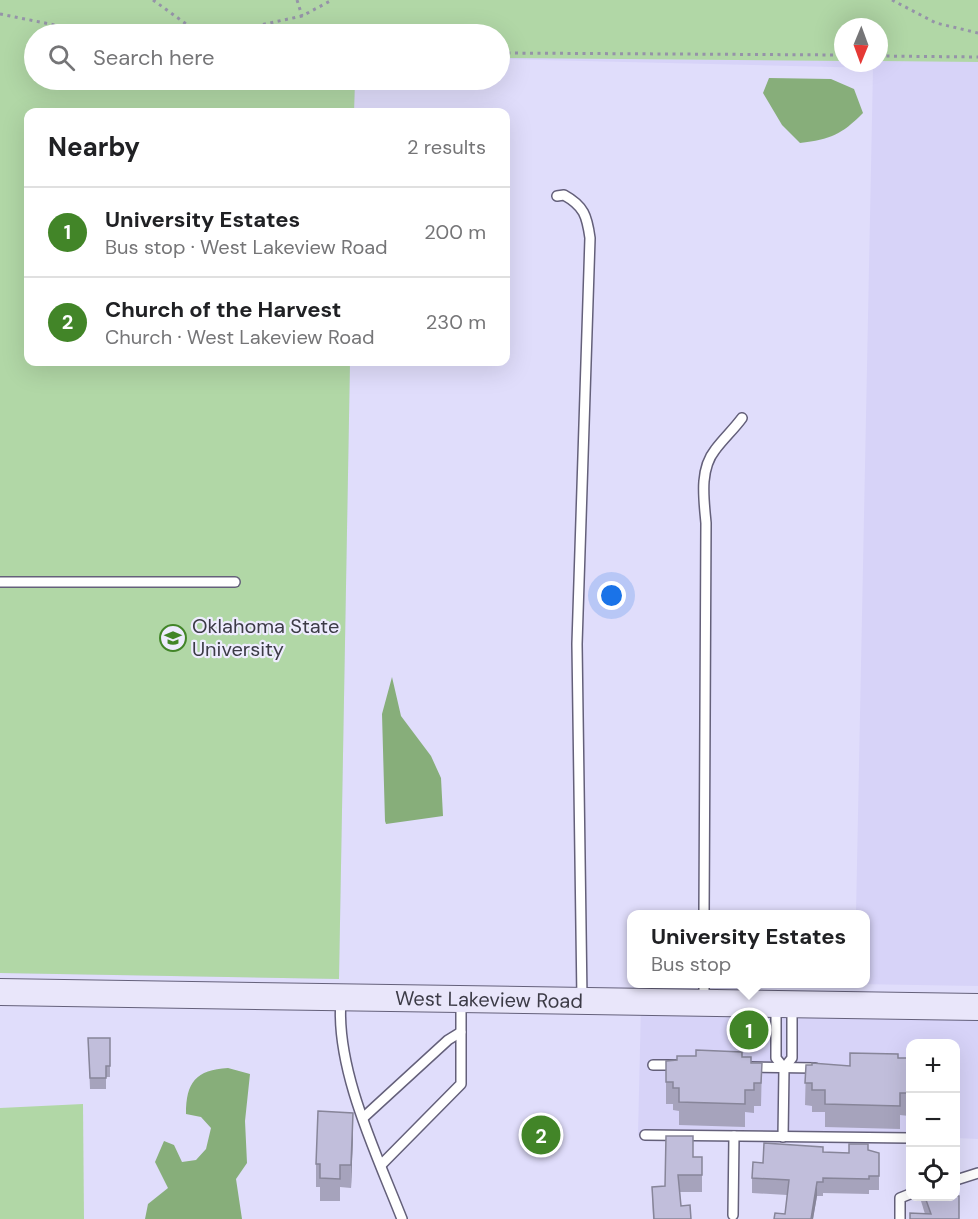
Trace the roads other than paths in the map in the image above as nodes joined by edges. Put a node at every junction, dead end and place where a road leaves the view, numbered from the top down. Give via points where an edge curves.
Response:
1 (557, 196) dead end
2 (742, 418) dead end
3 (0, 582) edge
4 (235, 582) dead end
5 (704, 910) edge
6 (0, 992) edge
7 (704, 994) edge
8 (341, 998) junction
9 (461, 999) junction
10 (582, 1001) junction
11 (784, 1005) junction
12 (978, 1007) edge
13 (461, 1032) junction
14 (653, 1065) dead end
15 (689, 1065) edge
16 (736, 1067) edge
17 (784, 1068) junction
18 (830, 1069) edge
19 (364, 1117) junction
20 (645, 1135) dead end
21 (734, 1136) junction
22 (783, 1137) junction
23 (906, 1138) edge
24 (381, 1165) junction
25 (978, 1173) edge
26 (960, 1179) edge
27 (906, 1196) edge
28 (733, 1215) dead end
29 (402, 1219) edge
30 (900, 1219) edge

1 - 10 lane via 564,195 579,204 587,215 590,238 577,644
2 - 5 lane via 713,451 706,467 703,492
3 - 4 lane
6 - 8 main road, West Lakeview Road
7 - 10 main road, West Lakeview Road
7 - 11 main road, West Lakeview Road
8 - 9 main road, West Lakeview Road
8 - 19 lane via 339,1024 344,1056
9 - 10 main road, West Lakeview Road
9 - 13 lane
11 - 12 main road, West Lakeview Road
11 - 17 lane via 776,1058
11 - 17 lane via 792,1058
13 - 19 lane
13 - 24 lane via 461,1084
14 - 15 lane
16 - 17 lane
17 - 18 lane
17 - 22 lane
19 - 24 lane
20 - 21 lane
21 - 22 lane
21 - 28 lane
22 - 23 lane
24 - 29 lane
25 - 26 lane
27 - 30 lane via 900,1198

